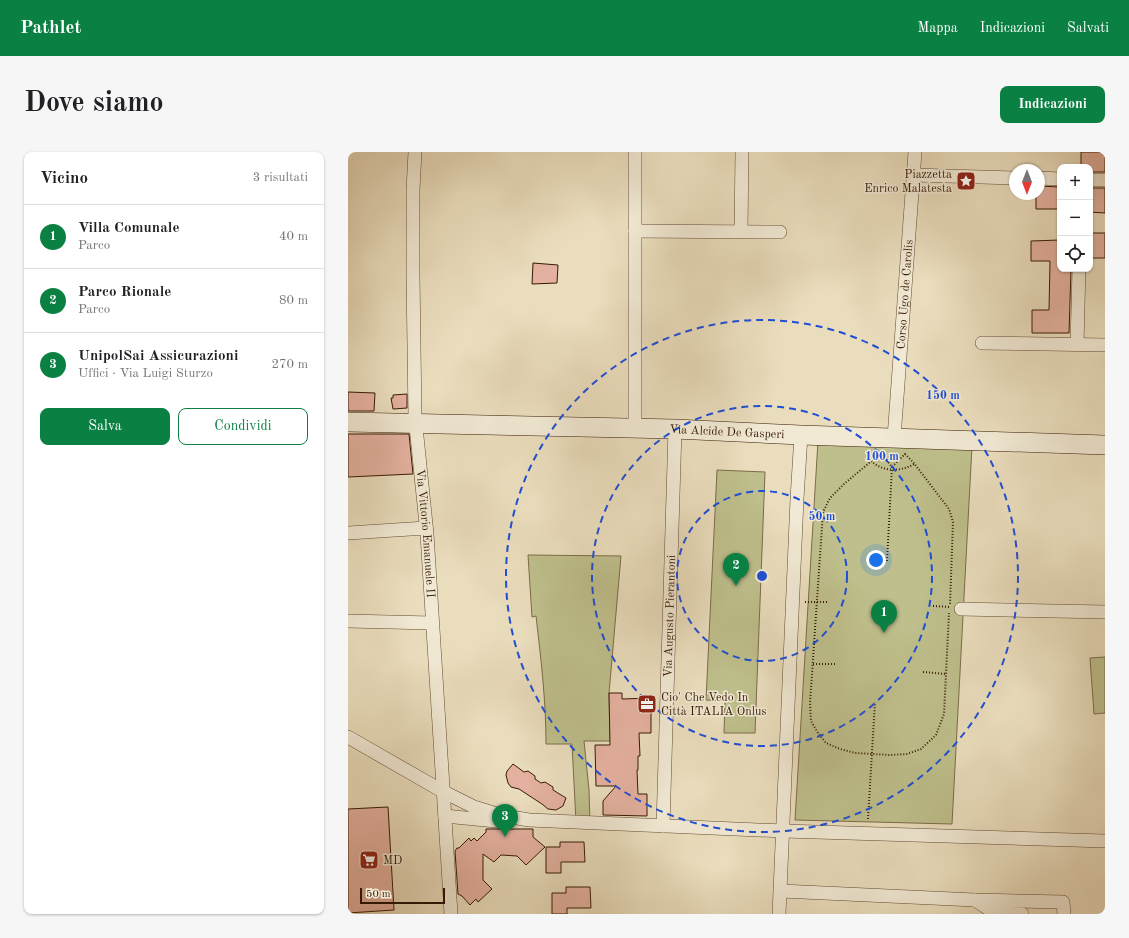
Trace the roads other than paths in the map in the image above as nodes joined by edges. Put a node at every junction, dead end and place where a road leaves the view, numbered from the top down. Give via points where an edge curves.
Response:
1 (415, 152) edge
2 (635, 152) edge
3 (742, 152) edge
4 (915, 152) edge
5 (913, 174) junction
6 (1009, 178) edge
7 (1045, 178) edge
8 (1057, 179) edge
9 (1093, 180) edge
10 (1105, 180) edge
11 (635, 231) junction
12 (741, 231) junction
13 (780, 232) dead end
14 (1079, 272) edge
15 (982, 343) dead end
16 (1077, 344) junction
17 (1105, 344) edge
18 (348, 422) edge
19 (416, 423) junction
20 (635, 429) junction
21 (675, 429) junction
22 (802, 435) junction
23 (894, 438) junction
24 (1105, 445) edge
25 (426, 528) junction
26 (348, 533) edge
27 (955, 608) road end
28 (1105, 612) edge
29 (348, 622) edge
30 (432, 623) junction
31 (348, 737) edge
32 (444, 792) junction
33 (445, 816) junction
34 (529, 820) junction
35 (663, 826) junction
36 (784, 831) junction
37 (1105, 841) edge
38 (781, 891) junction
39 (975, 900) junction
40 (1063, 908) edge
41 (444, 914) edge
42 (451, 914) edge
43 (779, 914) edge
44 (1022, 914) edge

1 - 19 street, Via Vittorio Emanuele II via 413,276
2 - 11 street
3 - 12 street
4 - 5 street, Corso Ugo de Carolis
5 - 6 street
5 - 23 street, Corso Ugo de Carolis
7 - 8 street
9 - 10 street
11 - 12 street
11 - 20 street
12 - 13 street
14 - 16 street
15 - 16 street
16 - 17 street
18 - 19 main road, Via Alcide De Gasperi
19 - 20 main road, Via Alcide De Gasperi
19 - 25 street, Via Vittorio Emanuele II
20 - 21 main road, Via Alcide De Gasperi
21 - 22 main road, Via Alcide De Gasperi
21 - 35 street, Via Augusto Pierantoni
22 - 23 main road, Via Alcide De Gasperi
22 - 36 street via 797,499
23 - 24 main road, Via Alcide De Gasperi
25 - 26 street
25 - 30 street, Via Vittorio Emanuele II
27 - 28 street
29 - 30 street
30 - 32 street, Via Vittorio Emanuele II
31 - 32 street
32 - 33 street, Via Vittorio Emanuele II
32 - 34 street via 474,807
33 - 34 street via 498,822
33 - 42 street, Via Vittorio Emanuele II
34 - 35 street
35 - 36 street
36 - 37 street
36 - 38 street
38 - 39 street
38 - 43 street
39 - 40 street
39 - 44 street via 995,913
41 - 42 street

